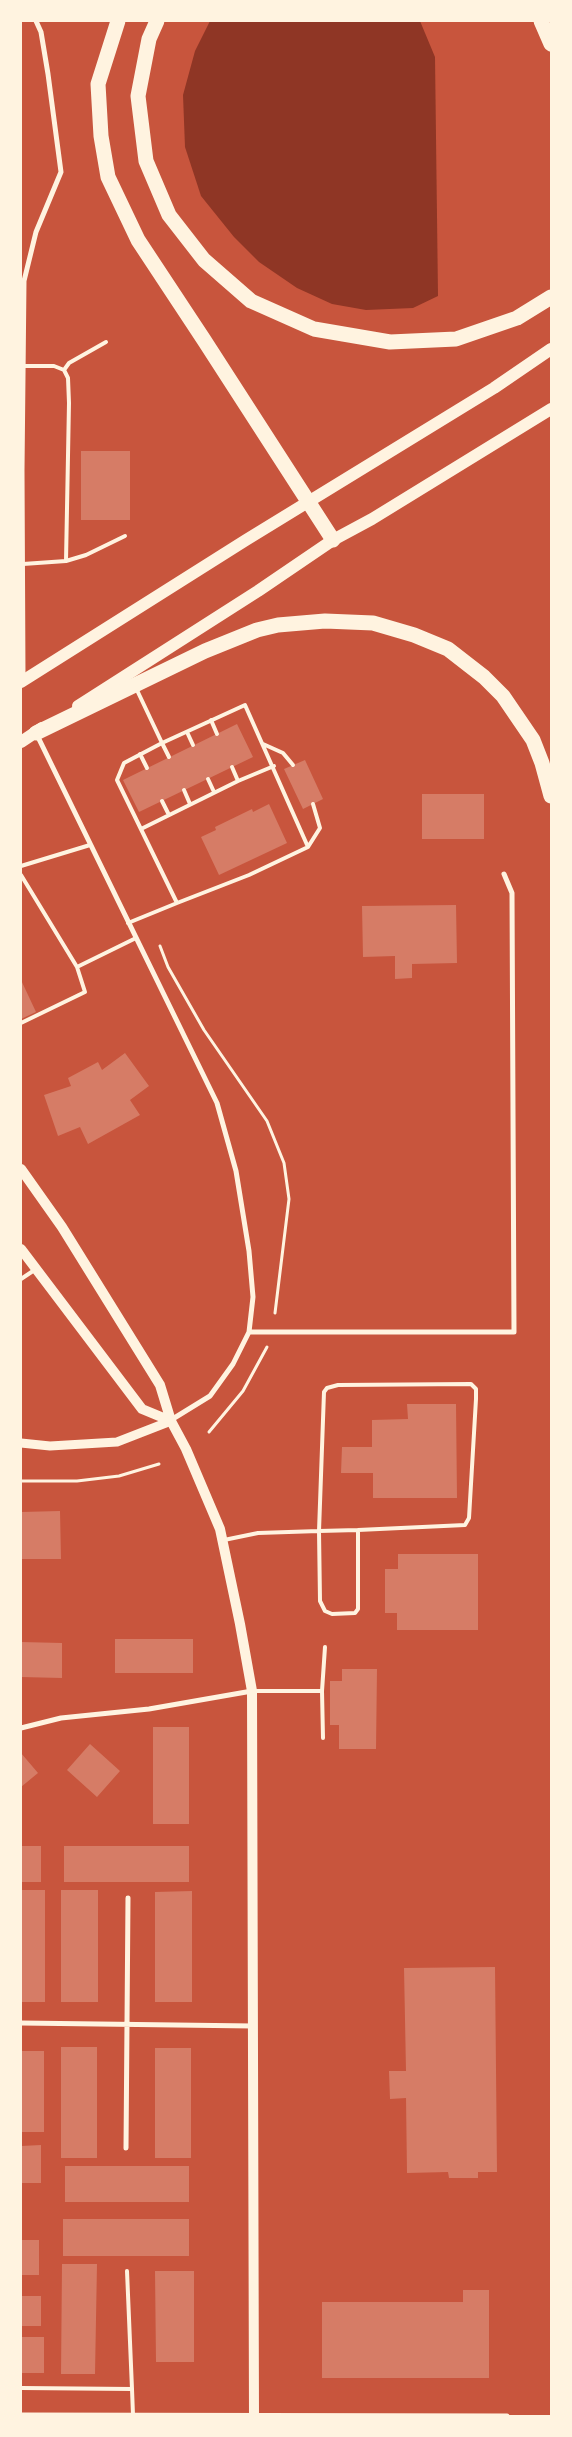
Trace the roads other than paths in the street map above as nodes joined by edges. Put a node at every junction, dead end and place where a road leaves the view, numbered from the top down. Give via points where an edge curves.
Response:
1 (36, 21) edge
2 (118, 21) edge
3 (157, 21) edge
4 (541, 21) edge
5 (551, 44) edge
6 (551, 297) edge
7 (106, 342) dead end
8 (551, 349) edge
9 (22, 366) edge
10 (64, 370) junction
11 (551, 409) edge
12 (308, 502) junction
13 (125, 536) dead end
14 (333, 540) junction
15 (66, 561) junction
16 (23, 564) junction
17 (133, 680) junction
18 (22, 682) edge
19 (211, 720) junction
20 (36, 732) junction
21 (187, 732) junction
22 (217, 734) dead end
23 (21, 742) edge
24 (162, 743) junction
25 (263, 744) junction
26 (193, 745) dead end
27 (140, 754) junction
28 (169, 757) dead end
29 (293, 765) dead end
30 (274, 766) junction
31 (232, 767) dead end
32 (147, 768) dead end
33 (208, 779) dead end
34 (238, 781) junction
35 (184, 790) dead end
36 (214, 792) junction
37 (551, 796) edge
38 (162, 801) dead end
39 (190, 804) junction
40 (312, 804) dead end
41 (169, 815) junction
42 (141, 829) junction
43 (90, 845) junction
44 (308, 847) junction
45 (21, 866) edge
46 (504, 874) dead end
47 (21, 875) edge
48 (177, 903) junction
49 (128, 923) junction
50 (136, 938) junction
51 (77, 967) junction
52 (21, 1023) edge
53 (21, 1169) edge
54 (21, 1249) edge
55 (36, 1269) junction
56 (21, 1279) edge
57 (249, 1332) junction
58 (171, 1421) junction
59 (21, 1443) edge
60 (358, 1530) junction
61 (319, 1531) junction
62 (222, 1540) junction
63 (325, 1647) dead end
64 (252, 1691) junction
65 (322, 1691) junction
66 (21, 1728) edge
67 (323, 1738) dead end
68 (128, 1898) dead end
69 (21, 2023) edge
70 (127, 2026) junction
71 (253, 2026) junction
72 (126, 2148) dead end
73 (127, 2271) dead end
74 (21, 2388) edge
75 (132, 2389) junction
76 (21, 2415) edge
77 (133, 2415) edge
78 (254, 2415) edge
79 (508, 2416) edge

1 - 9 street via 41,32 61,172 36,232 24,281
2 - 12 highway via 98,84 100,136 108,177 138,240
3 - 6 highway via 149,39 138,96 146,161 169,215 204,260 251,301 314,329 390,342 456,340 517,318
4 - 5 highway
7 - 10 lane via 69,363
8 - 12 main road via 478,398
9 - 10 lane via 54,366
9 - 16 street
10 - 15 lane via 68,378 69,402
11 - 14 main road
12 - 14 highway
12 - 18 main road
13 - 15 lane
14 - 17 main road
15 - 16 lane
16 - 18 street
17 - 20 highway
17 - 24 lane
17 - 37 highway via 234,638 278,625 325,621 392,627 448,649 503,696 533,740
19 - 21 lane
19 - 22 lane
19 - 25 lane via 245,706
20 - 23 main road
20 - 43 street
21 - 24 lane
21 - 26 lane
24 - 27 lane
24 - 28 lane
25 - 29 lane via 283,753
25 - 30 lane
27 - 32 lane
27 - 42 lane via 124,763 117,780
30 - 34 lane
30 - 44 lane
31 - 34 lane
33 - 36 lane
34 - 36 lane
35 - 39 lane
36 - 39 lane
38 - 41 lane
39 - 41 lane
40 - 44 lane via 320,828
41 - 42 lane
42 - 48 lane
43 - 45 lane
43 - 49 street
44 - 48 lane via 249,875
46 - 57 street via 512,893 514,1332
47 - 51 lane
48 - 49 lane
49 - 50 street
50 - 51 lane
50 - 57 street via 217,1103 236,1171 250,1251 253,1296
51 - 52 lane via 85,992
53 - 58 main road via 62,1227 160,1385
54 - 55 main road
55 - 56 lane
55 - 58 main road via 142,1409
57 - 58 street via 233,1364 210,1396
58 - 59 street via 117,1442 50,1446
58 - 62 main road via 186,1449
60 - 61 lane
60 - 61 lane via 358,1609 355,1613 332,1614 325,1612 320,1601
60 - 61 lane via 465,1525 469,1518 476,1399 476,1389 471,1384 338,1385 327,1388 324,1392
61 - 62 lane via 258,1533
62 - 64 main road
63 - 65 lane
64 - 65 lane
64 - 66 street via 149,1710 61,1718
64 - 71 main road
65 - 67 lane
68 - 70 street
69 - 70 street
70 - 71 street
70 - 72 street
71 - 78 main road
73 - 75 lane
74 - 75 lane
75 - 77 lane
76 - 77 street
77 - 78 street
78 - 79 street

